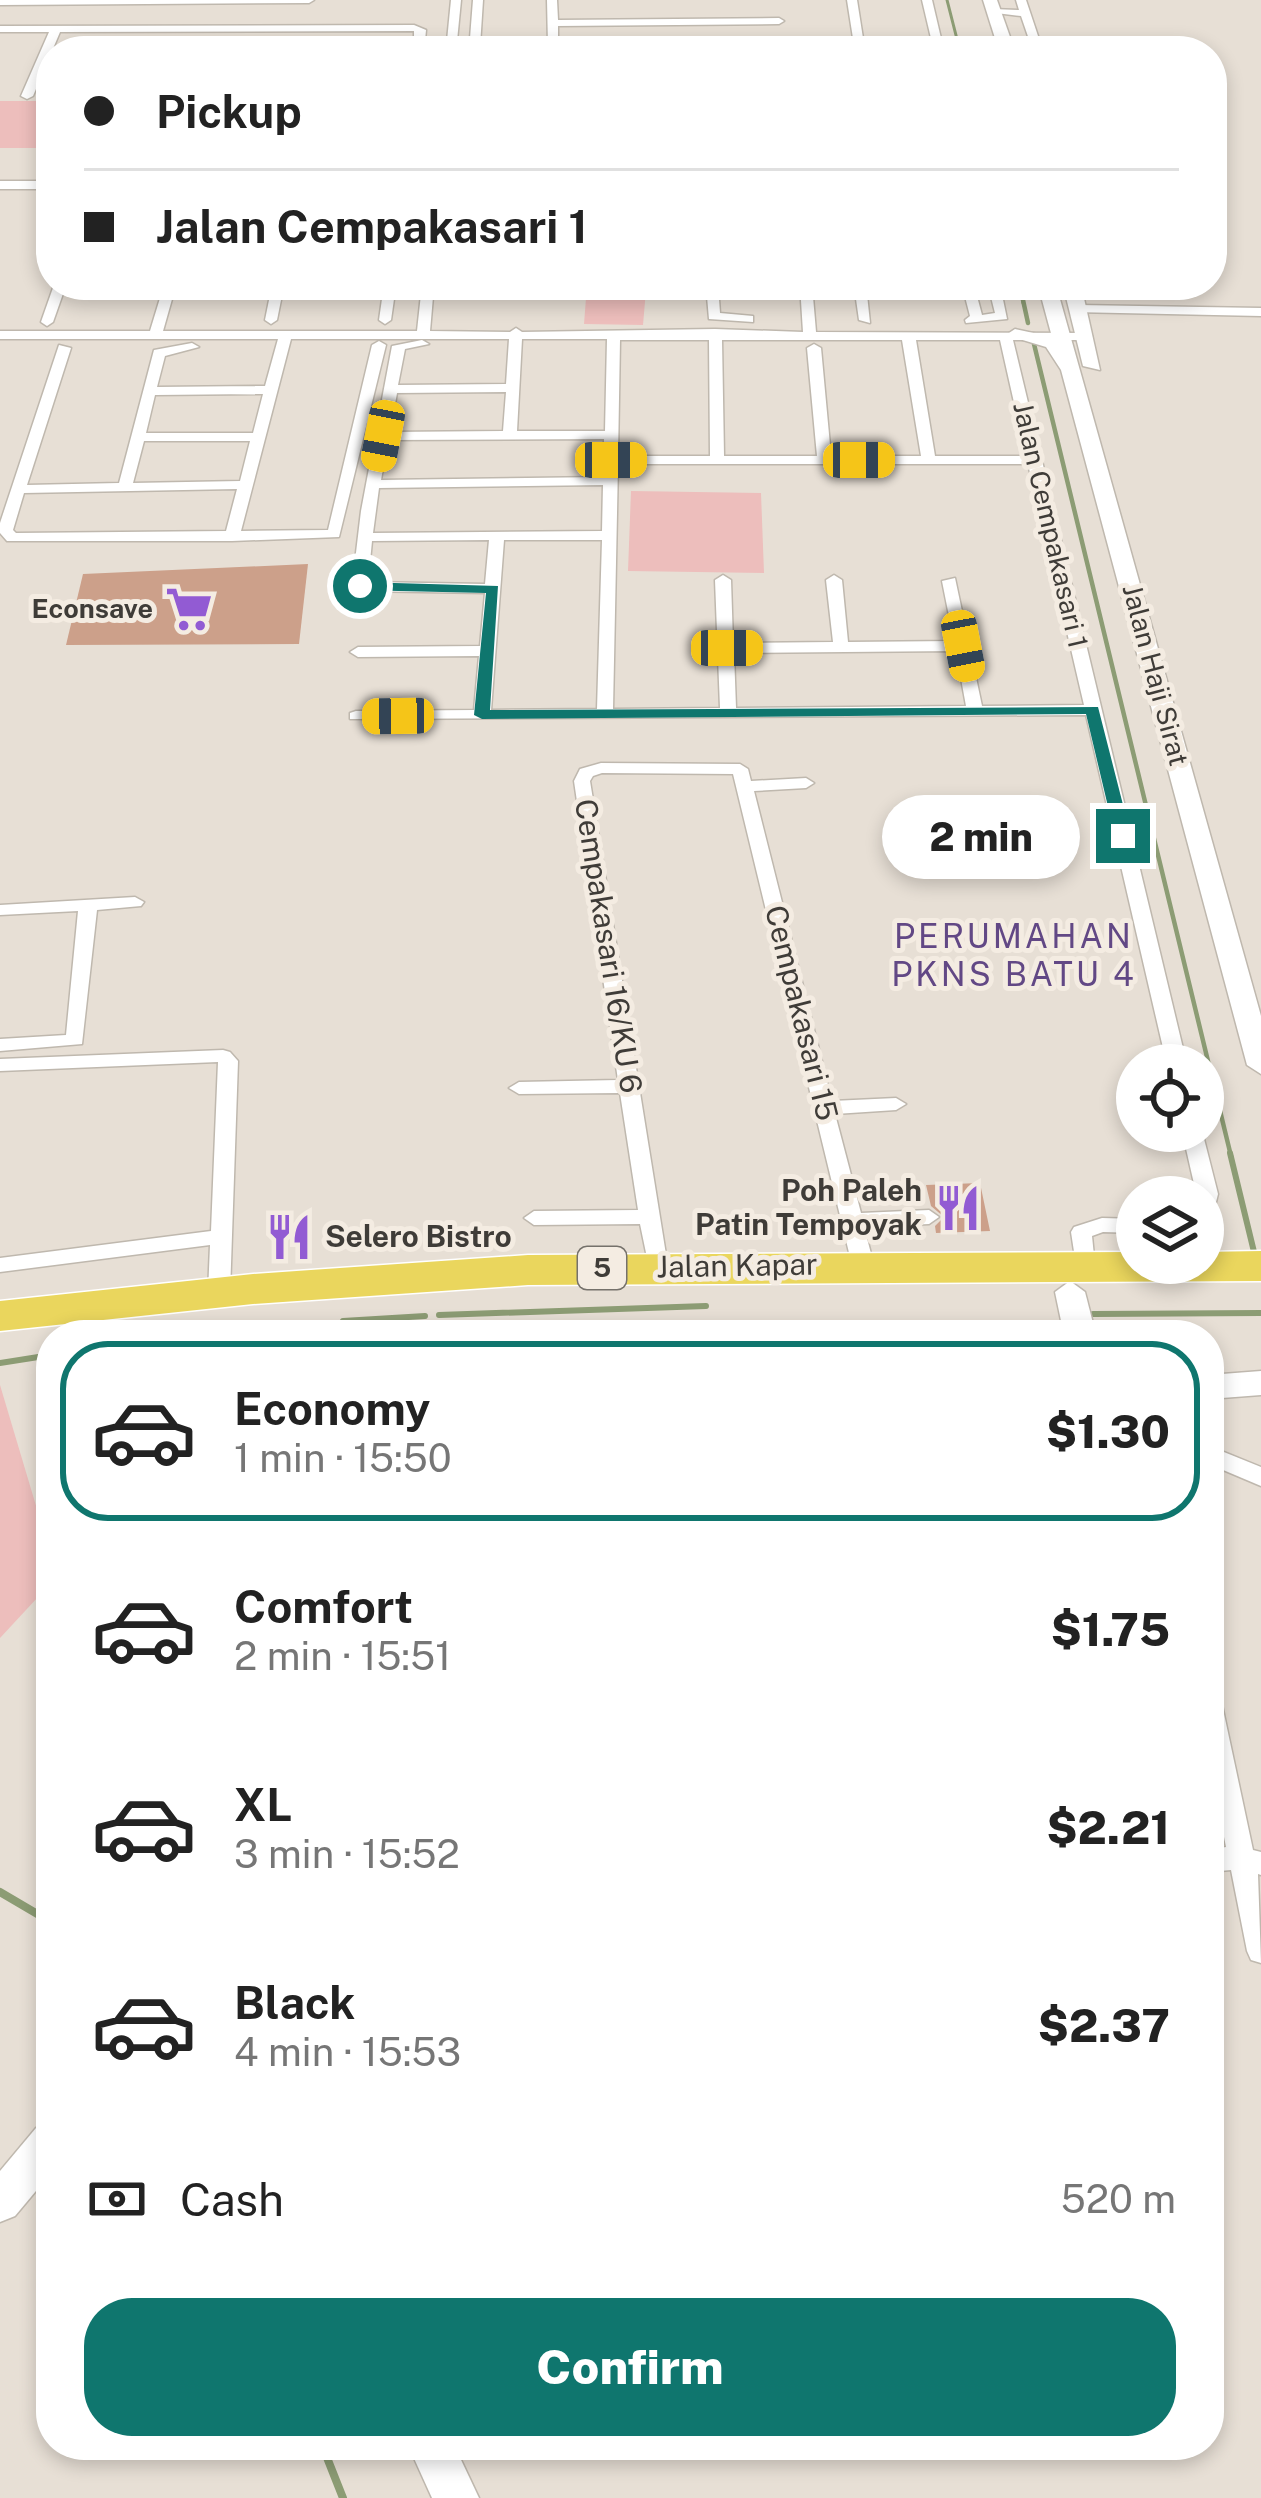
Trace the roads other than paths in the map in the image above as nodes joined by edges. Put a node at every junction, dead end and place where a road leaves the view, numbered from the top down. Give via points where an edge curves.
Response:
1 (309, 0) edge
2 (456, 0) edge
3 (478, 0) edge
4 (552, 0) edge
5 (776, 0) edge
6 (852, 0) edge
7 (927, 0) edge
8 (974, 0) edge
9 (0, 2) edge
10 (992, 6) edge
11 (1023, 6) edge
12 (778, 21) junction
13 (552, 23) junction
14 (148, 28) junction
15 (304, 28) junction
16 (0, 29) edge
17 (56, 29) junction
18 (981, 32) dead end
19 (53, 36) edge
20 (146, 36) edge
21 (419, 36) edge
22 (452, 36) edge
23 (475, 36) edge
24 (552, 36) edge
25 (780, 36) edge
26 (858, 36) edge
27 (935, 36) edge
28 (1002, 36) edge
29 (1033, 36) edge
30 (36, 75) edge
31 (27, 96) dead end
32 (0, 185) edge
33 (36, 185) edge
34 (54, 300) edge
35 (166, 300) edge
36 (275, 300) edge
37 (388, 300) edge
38 (427, 300) edge
39 (713, 300) edge
40 (808, 300) edge
41 (862, 300) edge
42 (972, 300) edge
43 (997, 300) edge
44 (1047, 300) edge
45 (1055, 300) edge
46 (1076, 300) edge
47 (1078, 309) junction
48 (1261, 312) edge
49 (271, 320) dead end
50 (385, 320) dead end
51 (865, 320) junction
52 (977, 320) junction
53 (46, 322) dead end
54 (424, 332) junction
55 (614, 333) junction
56 (715, 333) junction
57 (156, 334) junction
58 (811, 334) junction
59 (908, 334) junction
60 (0, 335) edge
61 (1010, 335) junction
62 (1074, 336) junction
63 (285, 339) junction
64 (515, 339) junction
65 (379, 345) dead end
66 (64, 348) dead end
67 (512, 388) junction
68 (392, 389) junction
69 (271, 390) junction
70 (149, 391) junction
71 (1082, 403) junction
72 (612, 435) junction
73 (383, 436) junction
74 (510, 436) junction
75 (137, 437) junction
76 (258, 437) junction
77 (611, 460) junction
78 (717, 460) junction
79 (824, 460) junction
80 (929, 460) junction
81 (1035, 460) junction
82 (611, 481) junction
83 (374, 484) junction
84 (246, 485) junction
85 (125, 487) junction
86 (18, 489) junction
87 (497, 536) junction
88 (609, 536) junction
89 (232, 537) junction
90 (369, 537) junction
91 (723, 580) dead end
92 (834, 580) dead end
93 (950, 581) dead end
94 (493, 589) junction
95 (963, 646) junction
96 (841, 647) junction
97 (727, 648) junction
98 (487, 651) junction
99 (358, 652) dead end
100 (1093, 710) junction
101 (975, 711) junction
102 (728, 713) junction
103 (605, 714) junction
104 (482, 715) junction
105 (356, 716) dead end
106 (734, 766) joint
107 (806, 782) dead end
108 (744, 786) junction
109 (135, 902) dead end
110 (88, 905) junction
111 (0, 910) edge
112 (1261, 987) edge
113 (1172, 1044) edge
114 (0, 1045) edge
115 (0, 1065) edge
116 (1261, 1065) edge
117 (630, 1086) junction
118 (519, 1088) dead end
119 (896, 1104) dead end
120 (824, 1108) junction
121 (929, 1216) dead end
122 (649, 1217) junction
123 (534, 1218) dead end
124 (852, 1221) junction
125 (1116, 1225) edge
126 (220, 1237) junction
127 (0, 1265) edge
128 (863, 1265) junction
129 (657, 1268) junction
130 (1241, 1270) edge
131 (1077, 1279) junction
132 (219, 1293) junction
133 (0, 1316) edge
134 (234, 1320) edge
135 (1079, 1320) edge
136 (36, 1337) edge
137 (0, 1341) edge
138 (1258, 1383) edge
139 (1224, 1386) edge
140 (1224, 1461) edge
141 (1261, 1477) edge
142 (1224, 1756) edge
143 (1252, 1860) edge
144 (1261, 1951) edge
145 (36, 2160) edge
146 (0, 2202) edge
147 (437, 2460) edge
148 (456, 2498) edge

1 - 9 street
1 - 15 street
2 - 22 street
3 - 23 street
4 - 13 street
5 - 12 street
6 - 26 street
7 - 27 street
8 - 18 main road
10 - 11 street
10 - 28 main road
11 - 29 street
12 - 13 street
12 - 25 street
13 - 24 street
14 - 15 street
14 - 17 street
14 - 20 street
15 - 21 street via 419,28
16 - 17 street
17 - 19 street
30 - 31 street
32 - 33 street
34 - 53 street
35 - 57 street
36 - 49 street
37 - 50 street
38 - 54 street
39 - 58 street via 722,319
40 - 58 street
41 - 51 street
42 - 52 street
43 - 52 street via 1001,316
44 - 61 main road via 1048,321
45 - 62 main road, Jalan Haji Sirat
46 - 47 main road, Jalan Haji Sirat
47 - 48 street
47 - 62 main road, Jalan Haji Sirat
51 - 52 street
51 - 58 street
54 - 63 street
54 - 64 street
55 - 56 street
55 - 64 street
55 - 72 street
56 - 58 street
56 - 78 street
57 - 60 street
57 - 63 street
58 - 59 street
58 - 79 street
59 - 61 street
59 - 80 street
61 - 62 street
61 - 71 main road via 1059,349
61 - 81 street, Jalan Cempakasari 1
62 - 71 main road, Jalan Haji Sirat
62 - 112 main road, Jalan Haji Sirat
63 - 69 street
63 - 70 street via 163,350
64 - 67 street
64 - 68 street via 401,345
65 - 89 street via 339,528 324,536
66 - 86 street
67 - 68 street
67 - 74 street
68 - 73 street
69 - 70 street
69 - 76 street
70 - 75 street
71 - 116 main road, Jalan Haji Sirat
72 - 74 street
72 - 77 street
73 - 74 street
73 - 83 street
75 - 76 street
75 - 85 street
76 - 84 street
77 - 78 street
77 - 82 street
78 - 79 street
79 - 80 street
80 - 81 street
81 - 100 street, Jalan Cempakasari 1
82 - 83 street
82 - 88 street
83 - 90 street
84 - 85 street
84 - 89 street
85 - 86 street
86 - 89 street via 5,530 12,538
87 - 88 street
87 - 90 street
87 - 94 street
88 - 103 street
90 - 94 street via 363,589
91 - 97 street
92 - 96 street
93 - 95 street
94 - 98 street
95 - 96 street
95 - 101 street
96 - 97 street
97 - 102 street
98 - 99 street
98 - 104 street
100 - 101 street
100 - 113 street, Jalan Cempakasari 1
101 - 102 street
102 - 103 street
103 - 104 street
104 - 105 street
106 - 108 street, Cempakasari 15
106 - 117 street, Cempakasari 16/KU 6 via 601,768 583,776
107 - 108 street
108 - 120 street, Cempakasari 15
109 - 110 street
110 - 111 street
110 - 114 street via 75,1040
115 - 126 street via 224,1056
117 - 118 street
117 - 122 street, Cempakasari 16/KU 6
119 - 120 street
120 - 124 street, Cempakasari 15
121 - 124 street
122 - 123 street
122 - 129 street, Cempakasari 16/KU 6
124 - 128 street, Cempakasari 15
125 - 131 street via 1081,1232
126 - 127 street
126 - 132 street
128 - 129 highway, Jalan Kapar / 5
128 - 131 highway, Jalan Kapar / 5
129 - 132 highway, Jalan Kapar / 5 via 478,1272
130 - 131 highway, Jalan Kapar / 5
131 - 134 highway, Jalan Kapar / 5 via 524,1296
131 - 135 main road
132 - 133 highway, Jalan Kapar / 5
136 - 137 highway, Jalan Kapar / 5
138 - 139 main road
140 - 141 street
142 - 143 street
143 - 144 street
145 - 146 main road
147 - 148 main road

